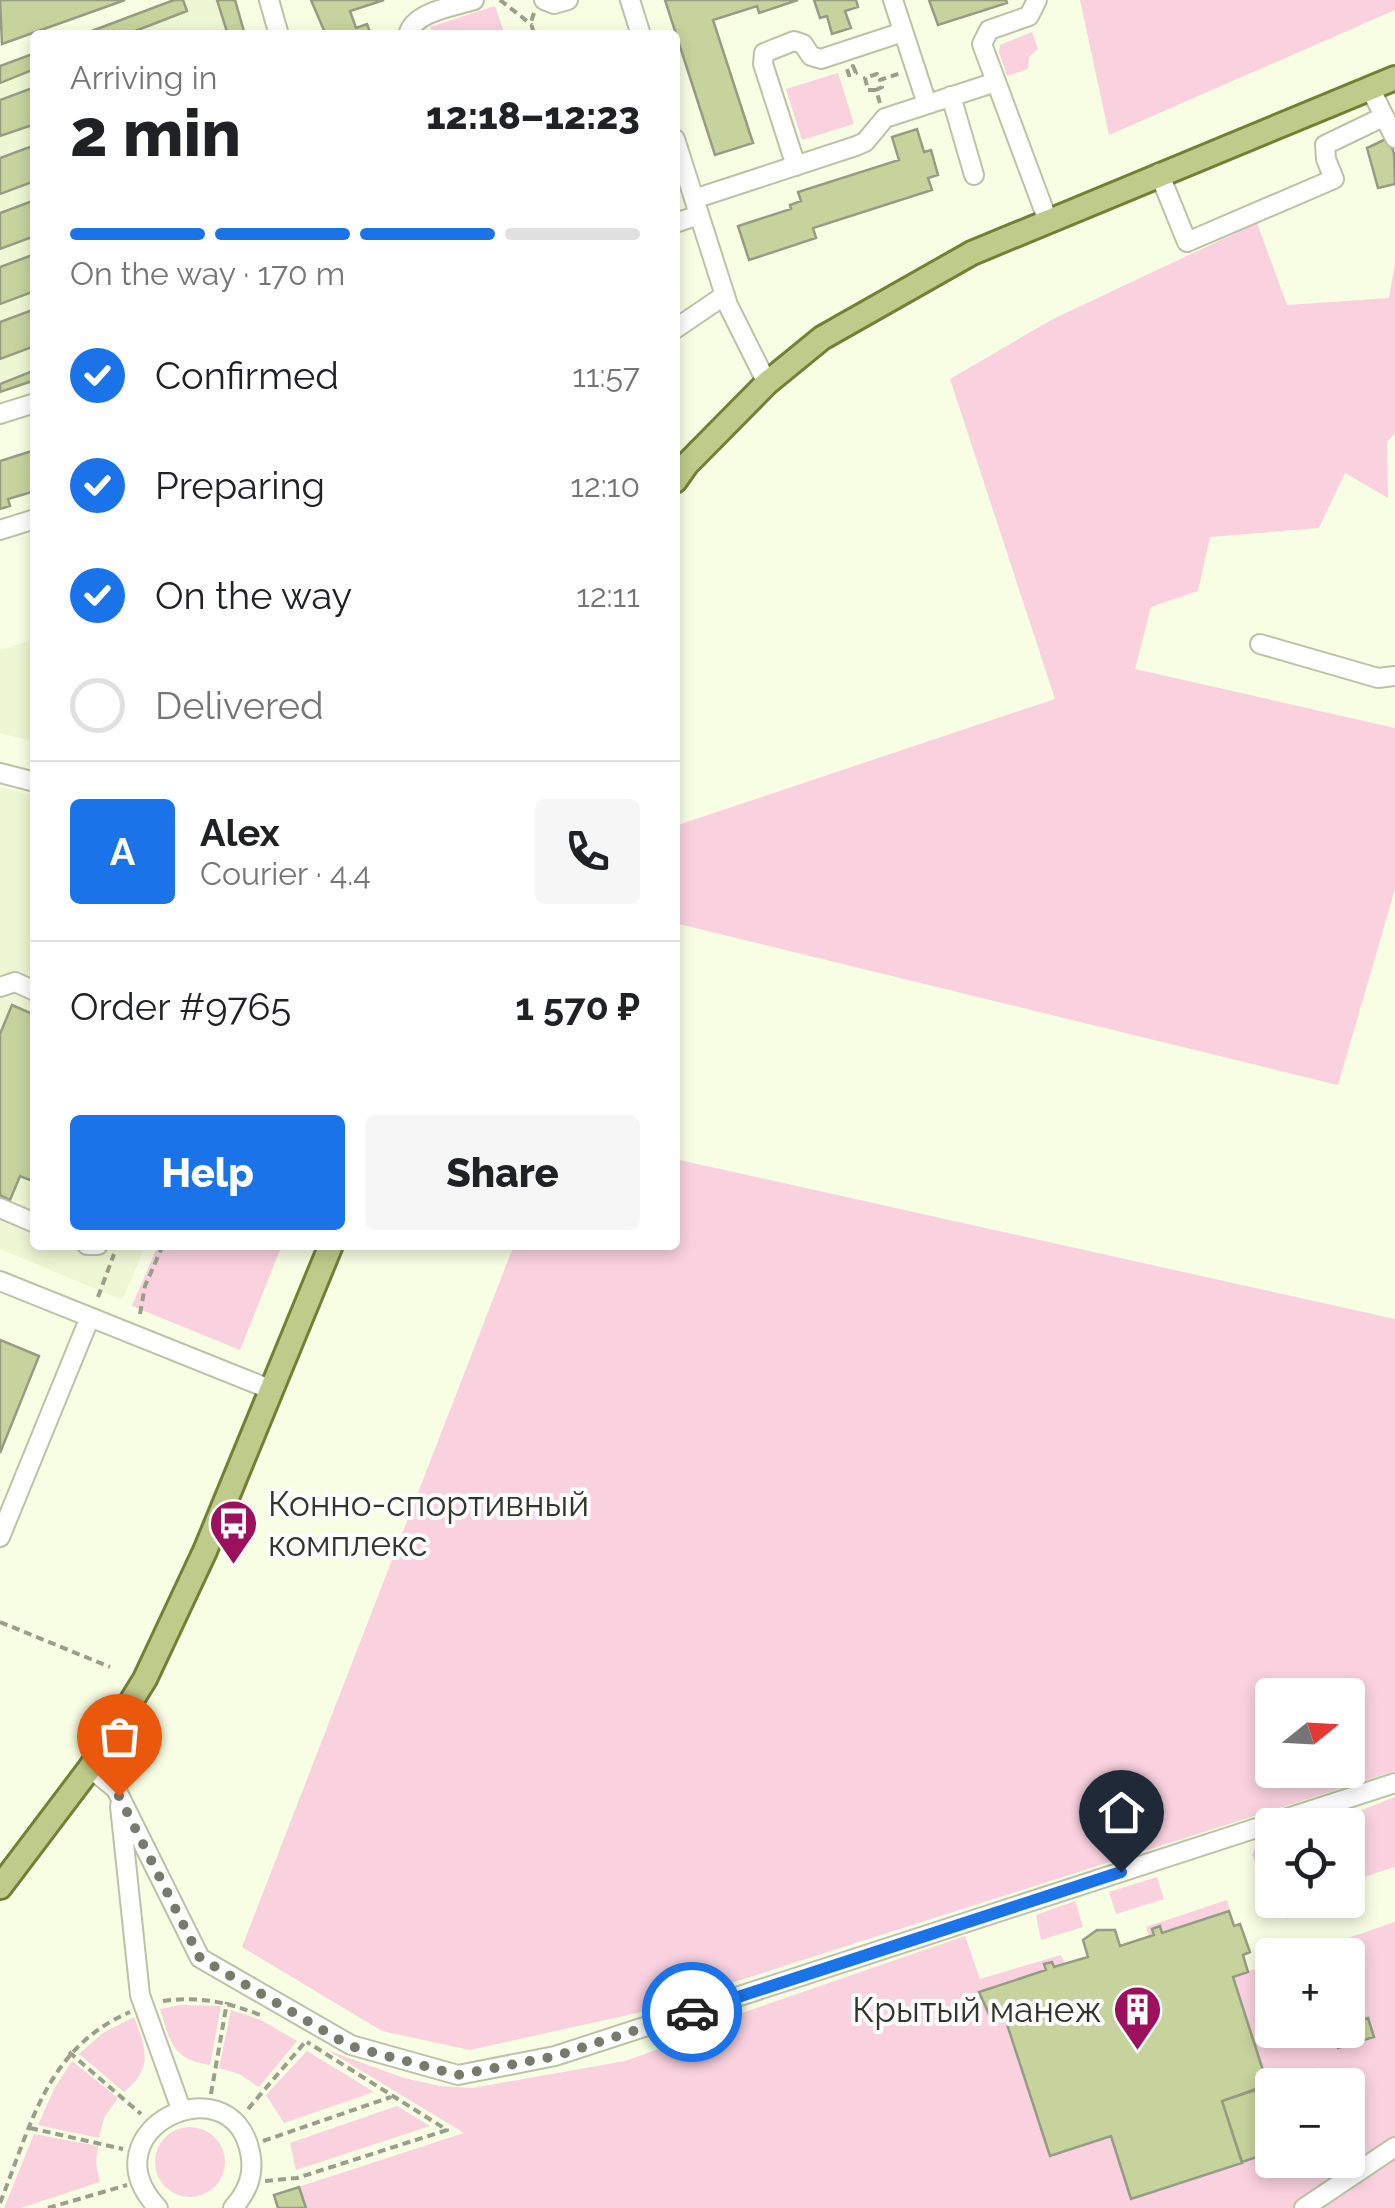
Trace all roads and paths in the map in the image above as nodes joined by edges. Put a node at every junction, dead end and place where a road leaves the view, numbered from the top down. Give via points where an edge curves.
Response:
1 (269, 0) edge
2 (474, 0) edge
3 (500, 0) edge
4 (542, 0) edge
5 (568, 0) edge
6 (630, 0) edge
7 (893, 0) edge
8 (1037, 0) edge
9 (532, 24) junction
10 (278, 30) edge
11 (410, 30) edge
12 (533, 30) edge
13 (640, 30) edge
14 (904, 32) junction
15 (915, 68) junction
16 (868, 77) junction
17 (1395, 78) edge
18 (880, 80) junction
19 (996, 82) junction
20 (1370, 88) junction
21 (876, 90) junction
22 (950, 96) junction
23 (927, 104) junction
24 (885, 118) junction
25 (1384, 118) junction
26 (1395, 138) edge
27 (680, 154) edge
28 (796, 166) junction
29 (1159, 174) junction
30 (974, 175) dead end
31 (697, 207) junction
32 (680, 219) edge
33 (1048, 220) junction
34 (725, 294) junction
35 (680, 326) edge
36 (766, 383) junction
37 (30, 405) edge
38 (0, 414) edge
39 (680, 473) edge
40 (30, 521) edge
41 (0, 530) edge
42 (1260, 644) dead end
43 (1395, 676) edge
44 (0, 774) edge
45 (30, 781) edge
46 (0, 987) edge
47 (30, 989) edge
48 (0, 1208) edge
49 (30, 1221) edge
50 (107, 1250) edge
51 (161, 1250) edge
52 (330, 1250) edge
53 (0, 1282) edge
54 (98, 1296) dead end
55 (140, 1314) dead end
56 (90, 1317) junction
57 (272, 1390) junction
58 (0, 1537) edge
59 (0, 1622) edge
60 (110, 1667) dead end
61 (90, 1768) junction
62 (1395, 1782) edge
63 (119, 1796) junction
64 (0, 1887) edge
65 (228, 2002) junction
66 (144, 2007) junction
67 (269, 2018) dead end
68 (294, 2034) dead end
69 (306, 2042) junction
70 (69, 2052) junction
71 (392, 2096) junction
72 (181, 2109) junction
73 (208, 2109) junction
74 (236, 2124) junction
75 (153, 2126) junction
76 (30, 2128) junction
77 (250, 2147) junction
78 (1395, 2147) edge
79 (139, 2154) junction
80 (141, 2182) junction
81 (250, 2182) junction
82 (0, 2203) edge
83 (48, 2208) edge
84 (158, 2208) edge
85 (233, 2208) edge
86 (1304, 2208) edge

1 - 10 street
2 - 11 street via 420,18
3 - 9 path
4 - 5 street
4 - 9 path
6 - 13 street
7 - 14 street
8 - 19 street via 1029,16 983,38
9 - 12 path
14 - 15 street
14 - 28 street via 821,59 794,41 764,53
15 - 18 path
15 - 23 street
16 - 16 path via 866,62 847,74 856,73
16 - 18 path via 877,74
16 - 21 path via 868,90
17 - 20 main road
18 - 21 path
19 - 22 street
19 - 33 street
20 - 25 street
20 - 29 main road
21 - 24 path
22 - 23 street
22 - 30 street
23 - 24 street
24 - 28 street via 861,144
25 - 26 street
25 - 29 street via 1325,145 1334,179 1187,242
27 - 31 street
28 - 31 street
29 - 33 main road
31 - 32 street
31 - 34 street
33 - 36 main road via 972,254 822,338
34 - 35 street
34 - 36 street
36 - 39 main road
37 - 38 street
40 - 41 street
42 - 43 street via 1378,678
44 - 45 street
46 - 47 street via 15,982
48 - 49 street
50 - 54 path via 112,1262
51 - 55 path
52 - 57 main road
53 - 56 street
56 - 57 street
56 - 58 street
57 - 61 main road via 145,1679
59 - 60 path
61 - 63 street
61 - 64 main road
62 - 63 street via 556,2056 458,2075 350,2046 200,1958
63 - 66 street
65 - 66 path via 178,1999
65 - 67 path
65 - 73 path
66 - 70 path via 104,2025
66 - 72 street
68 - 69 path
69 - 71 path
69 - 74 path
70 - 75 path
70 - 76 path
71 - 77 path
71 - 81 path via 448,2130 297,2178
72 - 73 street
72 - 75 street
73 - 74 street
74 - 77 street
75 - 79 street
76 - 79 path
76 - 82 path
77 - 81 street
78 - 86 street
79 - 80 street
80 - 83 path
80 - 84 street
81 - 85 street

